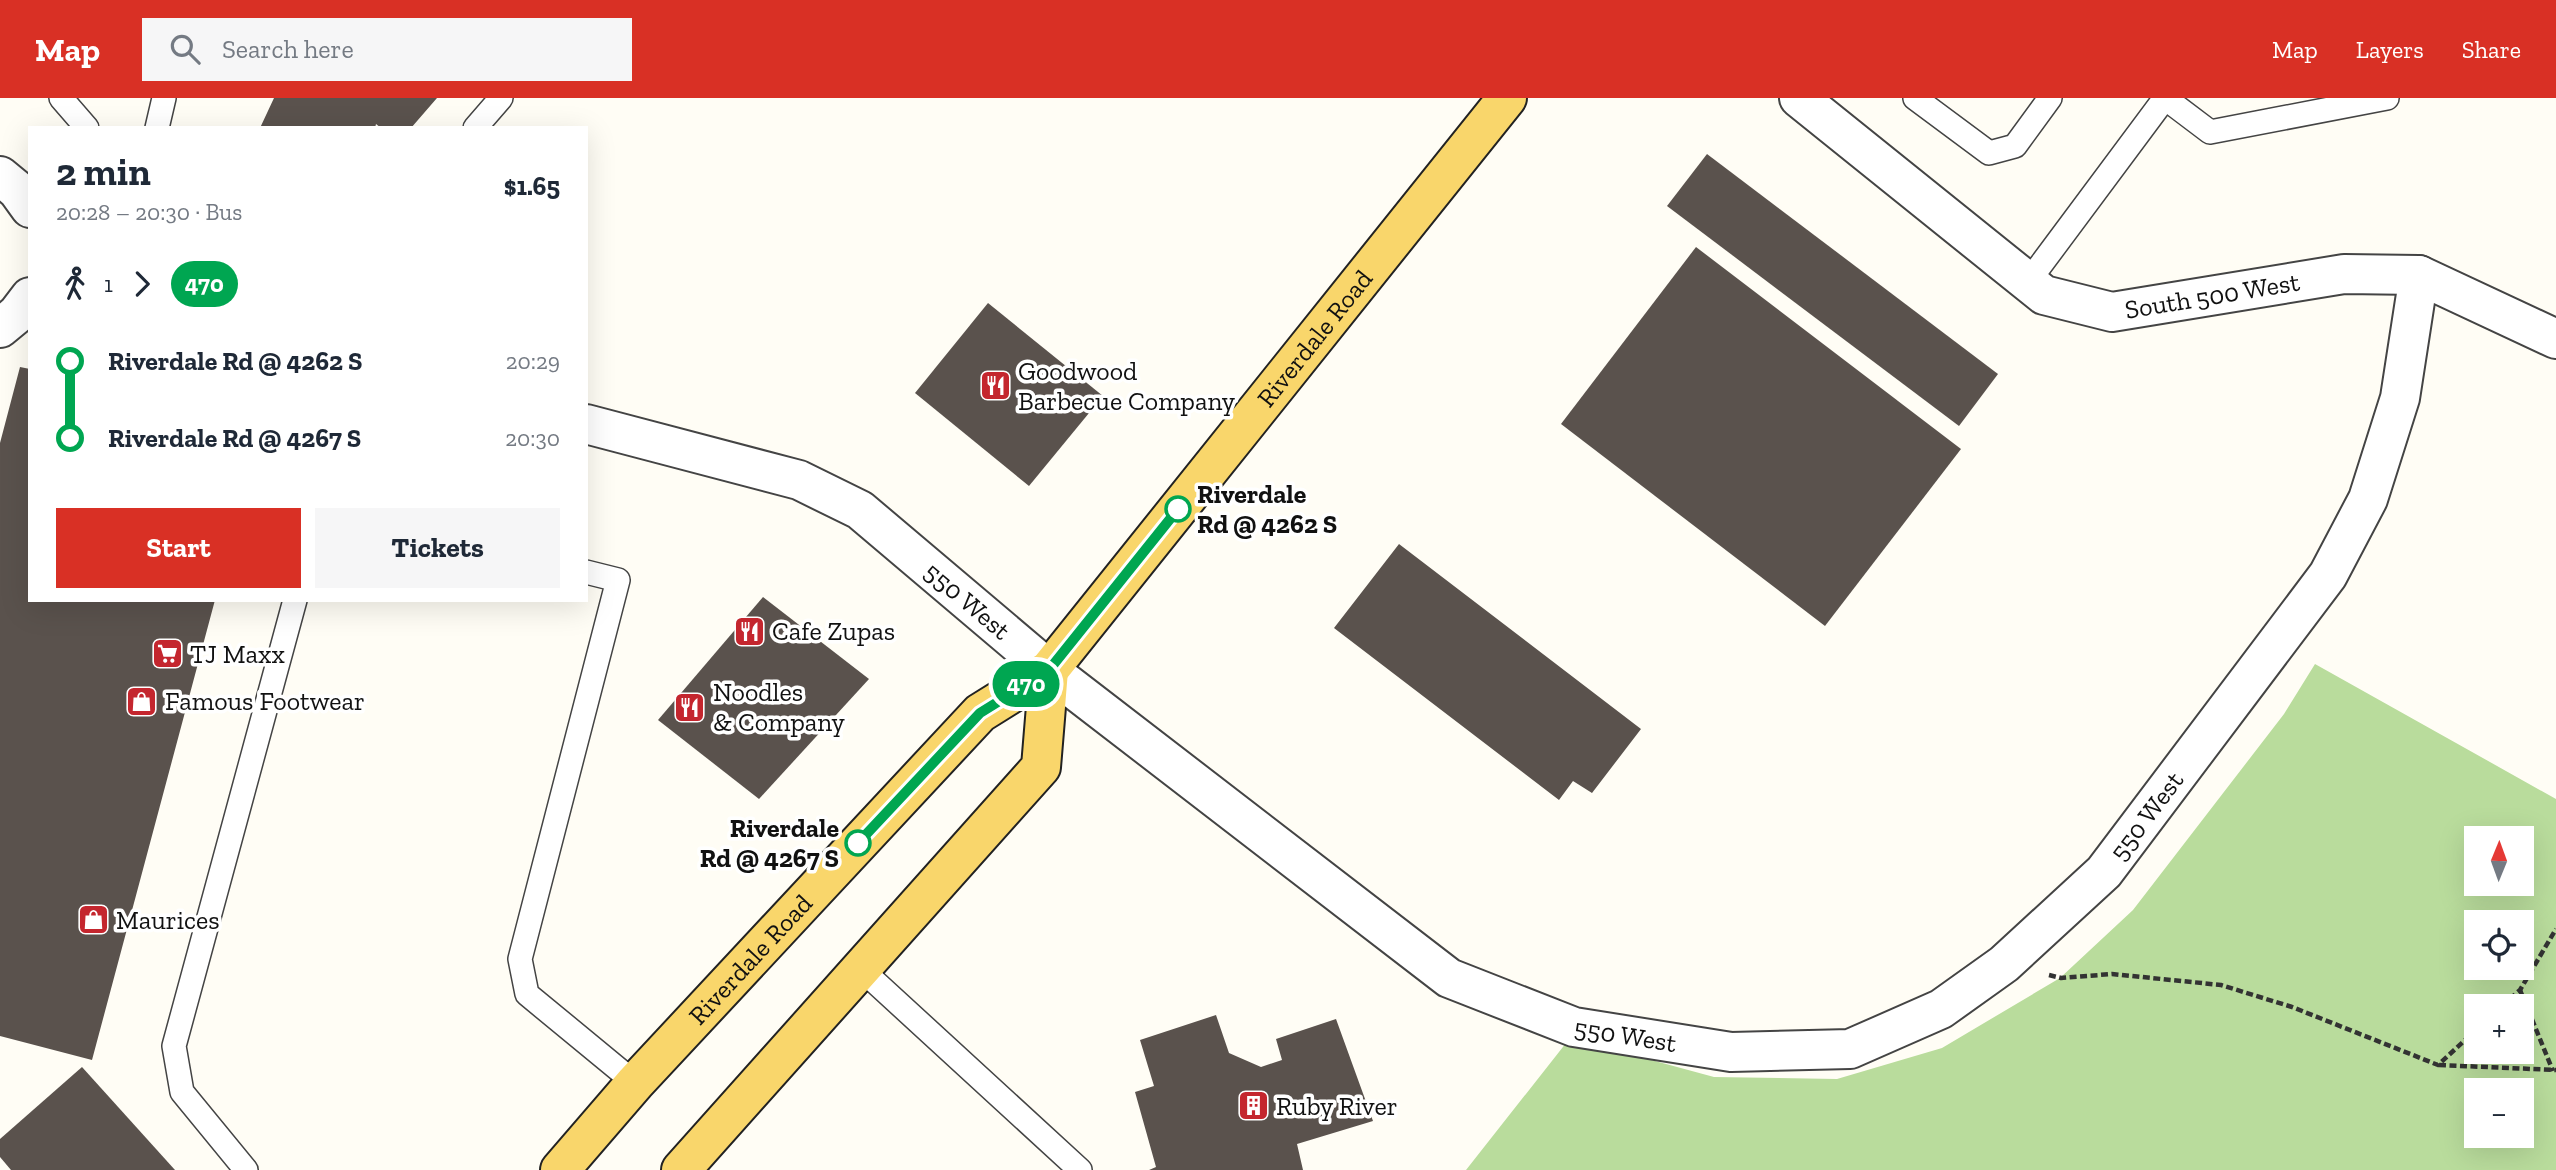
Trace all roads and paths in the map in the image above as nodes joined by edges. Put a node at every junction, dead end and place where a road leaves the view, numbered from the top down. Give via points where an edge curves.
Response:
1 (61, 98) edge
2 (164, 98) edge
3 (501, 98) edge
4 (1507, 98) edge
5 (1799, 98) edge
6 (1915, 98) edge
7 (2050, 98) edge
8 (2165, 98) edge
9 (2387, 98) edge
10 (85, 126) edge
11 (157, 126) edge
12 (477, 126) edge
13 (0, 176) edge
14 (28, 205) edge
15 (2419, 275) junction
16 (2028, 282) junction
17 (28, 300) edge
18 (10, 326) edge
19 (2556, 339) edge
20 (588, 425) edge
21 (588, 572) edge
22 (294, 602) edge
23 (1049, 670) junction
24 (2556, 929) edge
25 (2004, 964) junction
26 (861, 969) junction
27 (2520, 990) junction
28 (2516, 994) edge
29 (2464, 1041) edge
30 (2438, 1065) junction
31 (2555, 1071) edge
32 (635, 1083) junction
33 (246, 1170) edge
34 (560, 1170) edge
35 (681, 1170) edge
36 (1080, 1170) edge

1 - 10 lane
2 - 11 lane
3 - 12 lane
4 - 23 main road, Riverdale Road
5 - 16 street, South 500 West
6 - 7 lane via 1989,153 2015,146
8 - 9 lane via 2210,132
8 - 16 lane
13 - 14 street
15 - 16 street, South 500 West via 2344,274 2112,312 2044,295
15 - 19 street, South 500 West
15 - 25 street, 550 West via 2400,398 2368,499 2328,575 2104,872
17 - 18 street
20 - 23 street, 550 West via 778,473 830,493 887,531
21 - 32 lane via 618,580 520,960 527,994
22 - 33 lane via 174,1046 182,1092
23 - 25 street, 550 West via 1450,978 1574,1027 1731,1052 1850,1049 1941,1009
23 - 26 main road via 1041,767
23 - 32 main road, Riverdale Road via 980,713
24 - 27 path
25 - 30 path via 2060,978 2112,974 2221,985 2292,1007
26 - 35 main road
26 - 36 lane
27 - 28 path
27 - 31 path
29 - 30 path
30 - 31 path
32 - 34 main road, Riverdale Road

